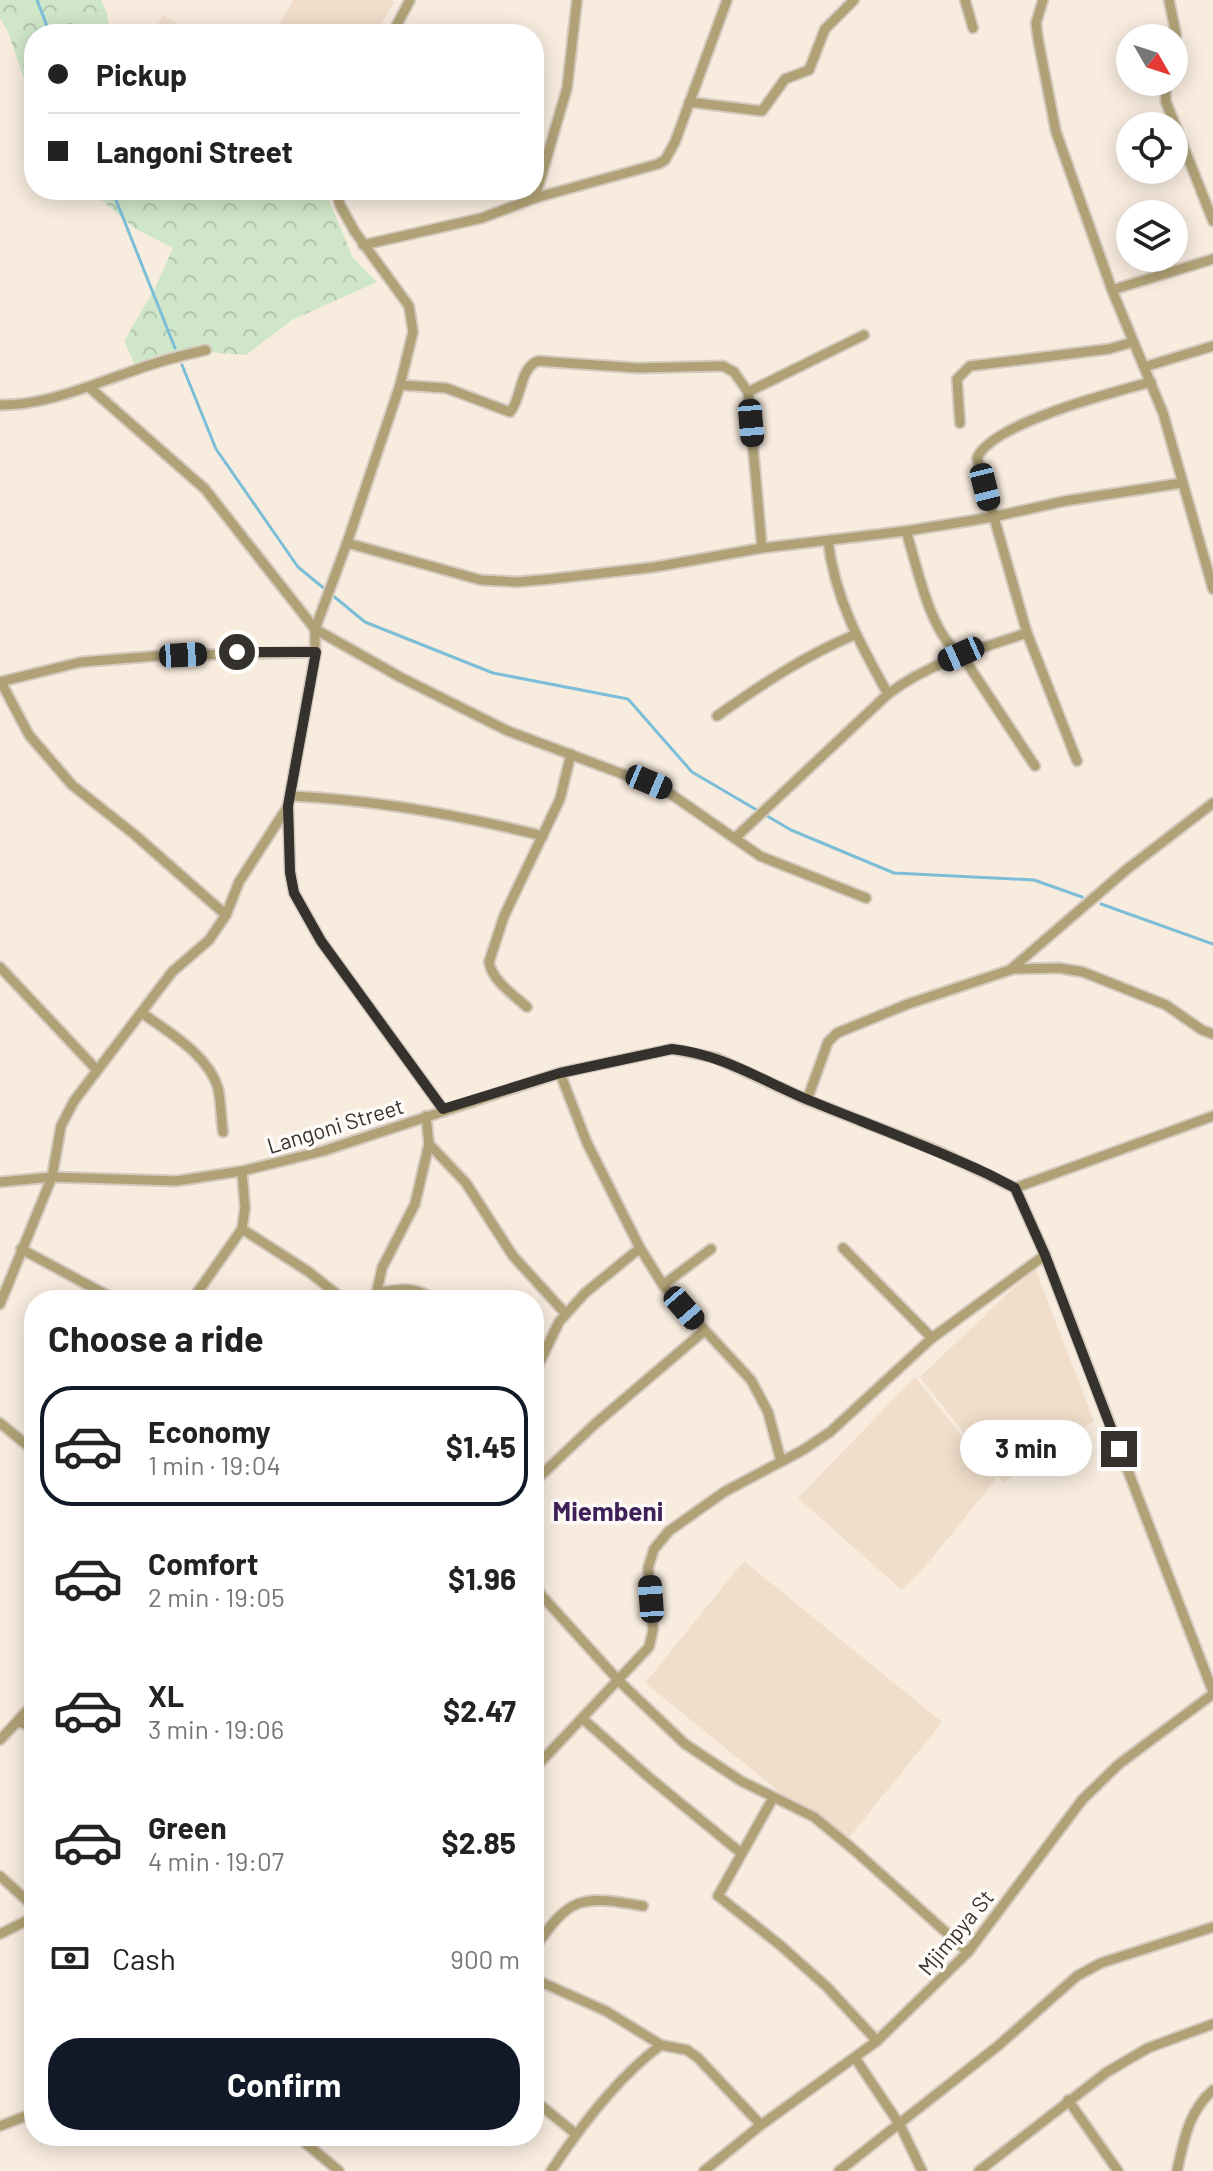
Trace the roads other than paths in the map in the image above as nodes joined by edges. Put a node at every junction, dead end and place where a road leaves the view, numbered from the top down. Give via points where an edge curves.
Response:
1 (410, 0) edge
2 (577, 0) edge
3 (727, 0) edge
4 (854, 0) edge
5 (965, 0) edge
6 (1043, 0) edge
7 (1169, 0) edge
8 (397, 24) edge
9 (1174, 24) edge
10 (973, 28) dead end
11 (1166, 96) edge
12 (689, 102) junction
13 (544, 167) edge
14 (544, 196) edge
15 (339, 200) edge
16 (530, 200) edge
17 (1213, 221) edge
18 (363, 245) junction
19 (1213, 259) edge
20 (1112, 290) junction
21 (864, 335) dead end
22 (1133, 342) junction
23 (1213, 346) edge
24 (206, 350) dead end
25 (1144, 367) junction
26 (1151, 382) junction
27 (400, 385) junction
28 (89, 387) junction
29 (748, 392) junction
30 (0, 405) edge
31 (960, 423) dead end
32 (1182, 483) junction
33 (993, 517) junction
34 (906, 531) junction
35 (828, 541) junction
36 (347, 543) junction
37 (762, 548) junction
38 (1213, 588) edge
39 (315, 629) junction
40 (1027, 633) junction
41 (854, 635) junction
42 (316, 652) junction
43 (961, 654) junction
44 (1, 682) edge
45 (888, 694) junction
46 (717, 716) dead end
47 (571, 754) junction
48 (1077, 761) dead end
49 (1035, 766) dead end
50 (290, 801) junction
51 (1213, 803) edge
52 (543, 836) junction
53 (735, 838) junction
54 (866, 898) dead end
55 (226, 915) junction
56 (0, 967) edge
57 (1010, 970) junction
58 (527, 1007) dead end
59 (142, 1013) junction
60 (1213, 1034) edge
61 (96, 1069) junction
62 (560, 1073) junction
63 (807, 1100) junction
64 (443, 1109) junction
65 (426, 1116) junction
66 (1213, 1116) edge
67 (223, 1132) dead end
68 (429, 1144) junction
69 (242, 1171) junction
70 (52, 1177) junction
71 (0, 1182) edge
72 (1015, 1188) junction
73 (242, 1229) junction
74 (640, 1248) junction
75 (843, 1248) dead end
76 (21, 1249) junction
77 (711, 1249) dead end
78 (1045, 1255) junction
79 (663, 1285) junction
80 (97, 1290) edge
81 (199, 1290) edge
82 (332, 1290) edge
83 (377, 1290) edge
84 (0, 1304) edge
85 (566, 1314) junction
86 (704, 1331) junction
87 (932, 1338) junction
88 (544, 1353) edge
89 (0, 1423) edge
90 (24, 1443) edge
91 (781, 1461) junction
92 (544, 1472) edge
93 (544, 1605) edge
94 (619, 1681) junction
95 (1213, 1693) edge
96 (24, 1715) edge
97 (583, 1719) junction
98 (18, 1722) junction
99 (24, 1724) edge
100 (0, 1740) edge
101 (544, 1759) edge
102 (773, 1798) junction
103 (741, 1853) junction
104 (0, 1876) edge
105 (24, 1898) edge
106 (643, 1906) dead end
107 (24, 1922) edge
108 (1213, 1927) edge
109 (0, 1934) edge
110 (544, 1934) edge
111 (968, 1952) junction
112 (544, 1983) edge
113 (1213, 2024) edge
114 (877, 2041) junction
115 (661, 2045) junction
116 (855, 2058) junction
117 (1213, 2090) edge
118 (1068, 2100) junction
119 (544, 2108) edge
120 (24, 2117) edge
121 (761, 2125) junction
122 (900, 2125) junction
123 (0, 2126) edge
124 (576, 2134) junction
125 (309, 2146) edge
126 (339, 2171) edge
127 (551, 2171) edge
128 (704, 2171) edge
129 (839, 2171) edge
130 (922, 2171) edge
131 (979, 2171) edge
132 (1118, 2171) edge
133 (1177, 2171) edge

1 - 8 street
2 - 13 street via 567,88
3 - 12 street
4 - 12 street via 825,29 809,70 785,79 762,111
5 - 10 street
6 - 20 street via 1036,23 1056,132
7 - 9 street
11 - 17 street
12 - 14 street via 665,160
15 - 18 street
16 - 18 street via 482,218
18 - 27 street via 409,306 413,332
19 - 20 street
20 - 22 street
21 - 29 street
22 - 25 street
22 - 31 street via 970,366 957,379
23 - 25 street
24 - 28 street
25 - 26 street
26 - 32 street
26 - 33 street via 1064,406 982,450 977,458
27 - 29 street via 446,388 510,412 528,368 538,361 638,368 710,364 734,372
27 - 36 street
28 - 30 street via 44,401
28 - 39 street via 205,489
29 - 37 street
32 - 33 street
32 - 38 street
33 - 34 street
33 - 40 street
34 - 35 street
34 - 43 street via 944,641
35 - 37 street
35 - 41 street via 838,593
36 - 37 street via 481,580 517,582 655,567
36 - 39 street
39 - 42 street
39 - 47 street via 508,731
40 - 43 street
40 - 48 street
41 - 45 street
41 - 46 street via 780,672
42 - 44 street via 81,662
42 - 50 street
43 - 45 street
43 - 49 street
44 - 55 street via 29,735 72,785
45 - 53 street
47 - 52 street via 560,799
47 - 53 street via 665,790
50 - 52 street via 375,803
50 - 55 street via 239,882
50 - 64 street via 294,893 321,941
51 - 57 street
52 - 58 street via 504,916 489,962 502,984
53 - 54 street via 760,856
55 - 59 street
56 - 61 street
57 - 60 street via 1083,972 1166,1005
57 - 63 street via 837,1033 828,1042
59 - 61 street
59 - 67 street via 205,1065 218,1088
61 - 70 street via 61,1126
62 - 63 street, Langoni Street via 672,1049 716,1058
62 - 64 street, Langoni Street
62 - 74 street via 587,1143
63 - 72 street, Langoni Street via 938,1151
64 - 65 street, Langoni Street
65 - 68 street
65 - 69 street, Langoni Street via 323,1151
66 - 72 street
68 - 83 street via 415,1204 382,1268
68 - 85 street via 466,1183 513,1256
69 - 70 street, Langoni Street via 176,1181
69 - 73 street
70 - 71 street, Langoni Street
70 - 76 street
72 - 78 street
73 - 81 street
73 - 82 street
74 - 79 street
74 - 85 street
75 - 87 street
76 - 80 street
76 - 84 street
77 - 79 street
78 - 87 street
78 - 95 street
79 - 86 street
85 - 88 street
86 - 91 street via 751,1380 768,1412
86 - 92 street
87 - 91 street via 830,1432
89 - 90 street
91 - 94 street via 696,1510 654,1549 648,1568 653,1630 649,1647
93 - 94 street
94 - 97 street
94 - 102 street via 685,1744
95 - 111 street, Mjimpya St via 1119,1764 1082,1800
96 - 98 street
97 - 101 street
97 - 103 street
98 - 99 street
98 - 100 street
102 - 103 street
102 - 111 street via 814,1817
103 - 114 street via 718,1896 792,1955
104 - 105 street
106 - 110 street via 580,1902 556,1917
107 - 109 street
108 - 122 street via 1101,1963 1077,1976
111 - 114 street, Mjimpya St
112 - 115 street via 606,2011
113 - 118 street via 1148,2048
114 - 116 street, Mjimpya St
115 - 121 street via 698,2058
115 - 124 street via 644,2057
116 - 121 street, Mjimpya St
116 - 122 street
117 - 133 street via 1196,2105
118 - 131 street
118 - 132 street
119 - 124 street
120 - 123 street
121 - 128 street, Mjimpya St
122 - 129 street
122 - 130 street
124 - 127 street
125 - 126 street

